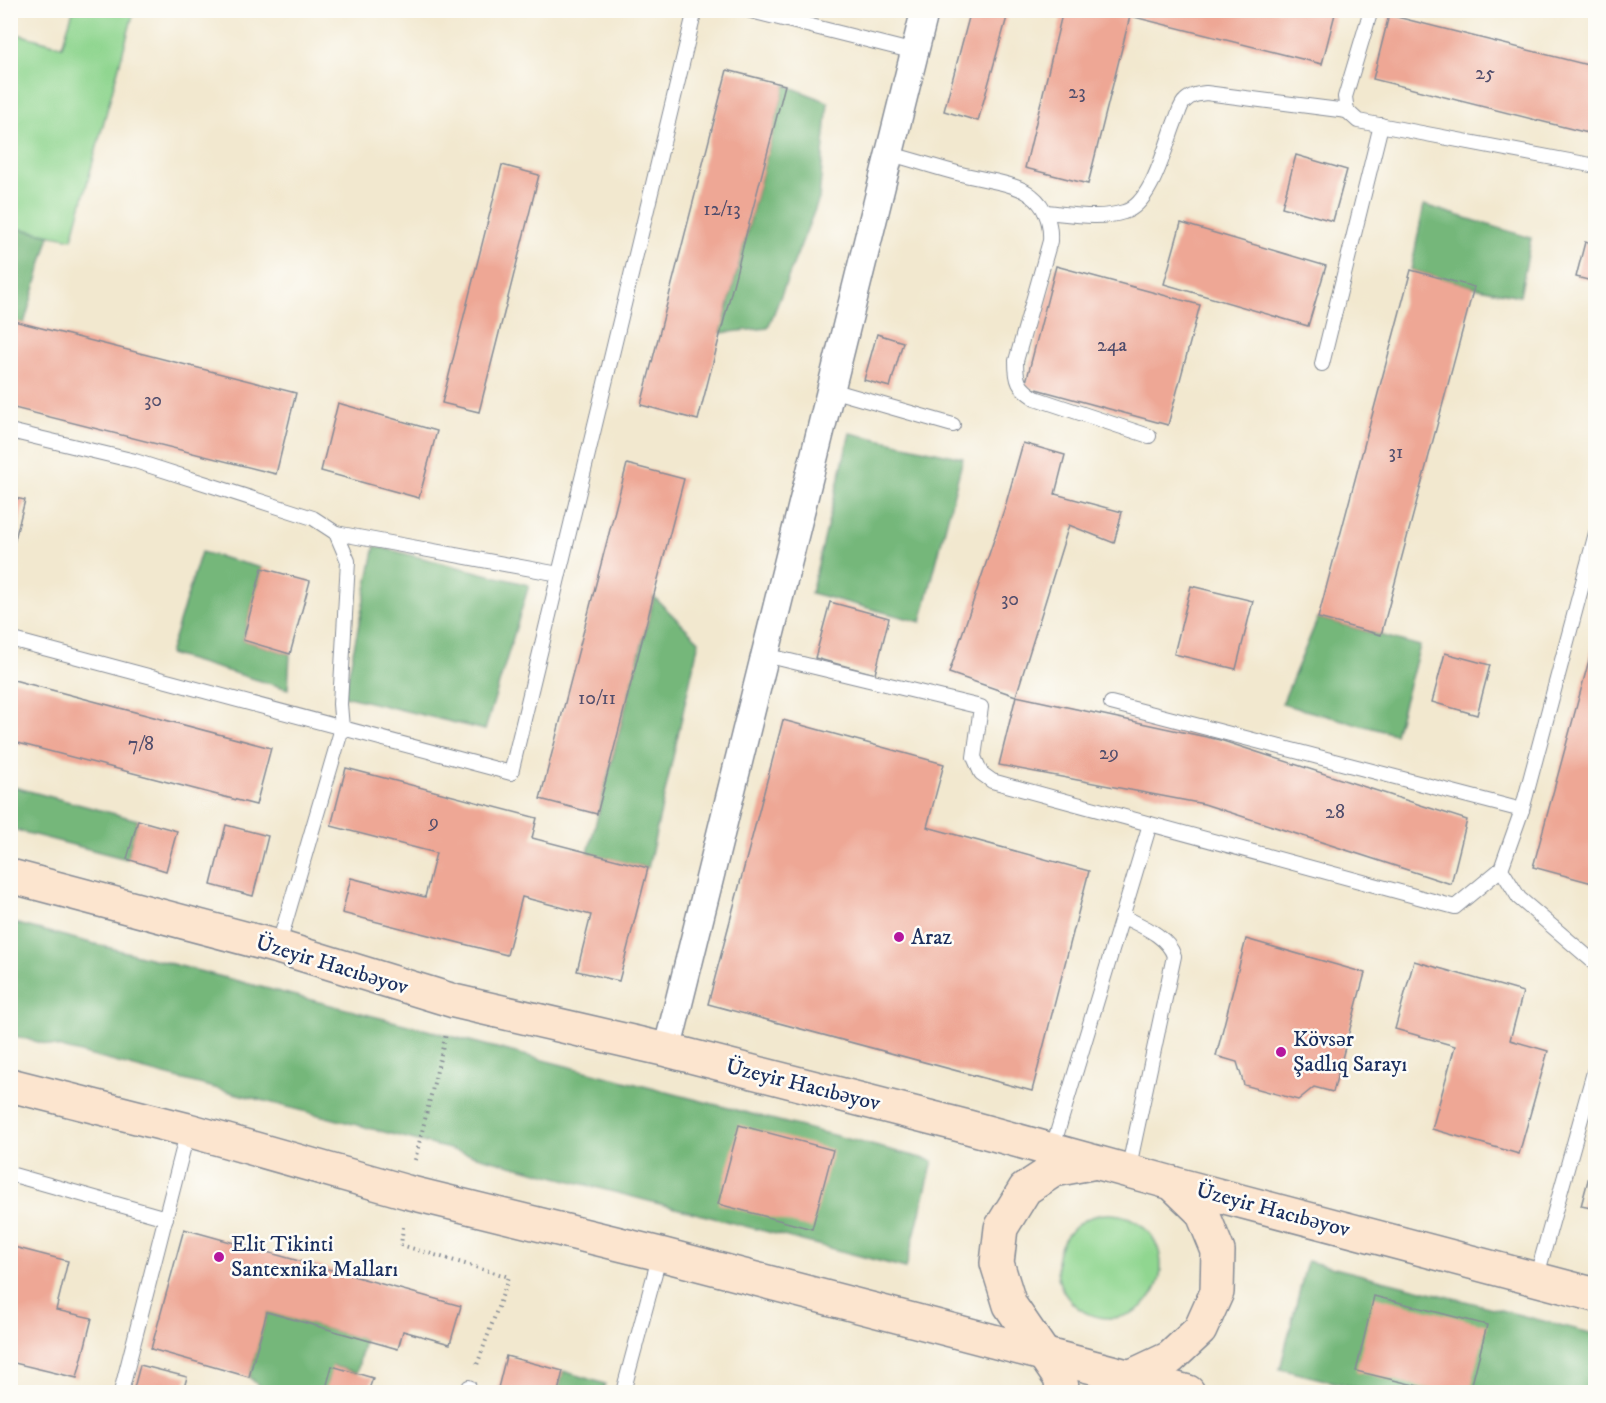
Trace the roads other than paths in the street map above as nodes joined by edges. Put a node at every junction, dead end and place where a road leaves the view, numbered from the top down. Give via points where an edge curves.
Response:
1 (695, 10) edge
2 (747, 10) edge
3 (926, 10) edge
4 (1371, 10) edge
5 (915, 52) junction
6 (1347, 111) junction
7 (1381, 125) junction
8 (890, 154) junction
9 (1596, 165) edge
10 (1045, 212) junction
11 (1322, 364) dead end
12 (831, 390) junction
13 (953, 425) dead end
14 (10, 431) edge
15 (1149, 436) dead end
16 (336, 533) junction
17 (1596, 533) edge
18 (560, 574) junction
19 (10, 639) edge
20 (765, 655) junction
21 (1110, 704) dead end
22 (342, 728) junction
23 (1522, 810) junction
24 (1150, 824) junction
25 (1502, 869) junction
26 (10, 876) edge
27 (1122, 916) junction
28 (278, 947) junction
29 (1596, 964) edge
30 (667, 1050) junction
31 (1596, 1065) edge
32 (10, 1085) edge
33 (188, 1130) junction
34 (1052, 1150) junction
35 (1096, 1163) junction
36 (1128, 1172) junction
37 (10, 1174) edge
38 (1172, 1184) junction
39 (166, 1218) junction
40 (660, 1254) junction
41 (1536, 1279) junction
42 (1596, 1295) edge
43 (1045, 1355) junction
44 (1129, 1377) junction
45 (121, 1392) edge
46 (623, 1392) edge
47 (1063, 1392) edge
48 (1099, 1392) edge
49 (1188, 1392) edge

1 - 18 lane
2 - 5 lane
3 - 5 street
4 - 6 lane via 1345,97
5 - 8 street
6 - 7 lane via 1358,121
6 - 10 lane via 1194,94 1184,101 1153,178 1137,205 1126,212 1104,216
7 - 9 lane
7 - 11 lane
8 - 10 lane via 1027,192
8 - 12 street
10 - 15 lane via 1051,227 1050,241 1016,361 1016,378 1023,390 1035,398
12 - 13 lane
12 - 20 street
14 - 16 lane via 135,461 313,518
16 - 18 lane
16 - 22 lane via 348,561
17 - 23 lane
18 - 22 lane via 512,773
19 - 22 lane
20 - 24 lane via 981,708 974,756 981,772 992,781
20 - 30 street
21 - 23 lane
22 - 28 lane
23 - 25 lane
24 - 25 lane via 1455,907
24 - 27 lane
25 - 29 lane via 1519,898
26 - 28 main road, Üzeyir Hacıbəyov
27 - 34 lane
27 - 36 lane via 1163,939 1174,956
28 - 30 main road, Üzeyir Hacıbəyov via 454,1001
30 - 34 main road, Üzeyir Hacıbəyov
31 - 41 lane
32 - 33 main road
33 - 39 lane
33 - 40 main road via 407,1192
34 - 35 main road, Üzeyir Hacıbəyov
35 - 36 main road, Üzeyir Hacıbəyov
35 - 43 main road via 1054,1170 1025,1189 1001,1228 997,1263 1010,1305
36 - 38 main road, Üzeyir Hacıbəyov
37 - 39 lane
38 - 41 main road, Üzeyir Hacıbəyov
38 - 44 main road via 1202,1212 1218,1251 1217,1293 1200,1330 1170,1358
39 - 45 lane
40 - 43 main road
40 - 46 lane
41 - 42 main road, Üzeyir Hacıbəyov
43 - 44 main road
43 - 47 main road via 1060,1378
44 - 48 main road
44 - 49 main road

